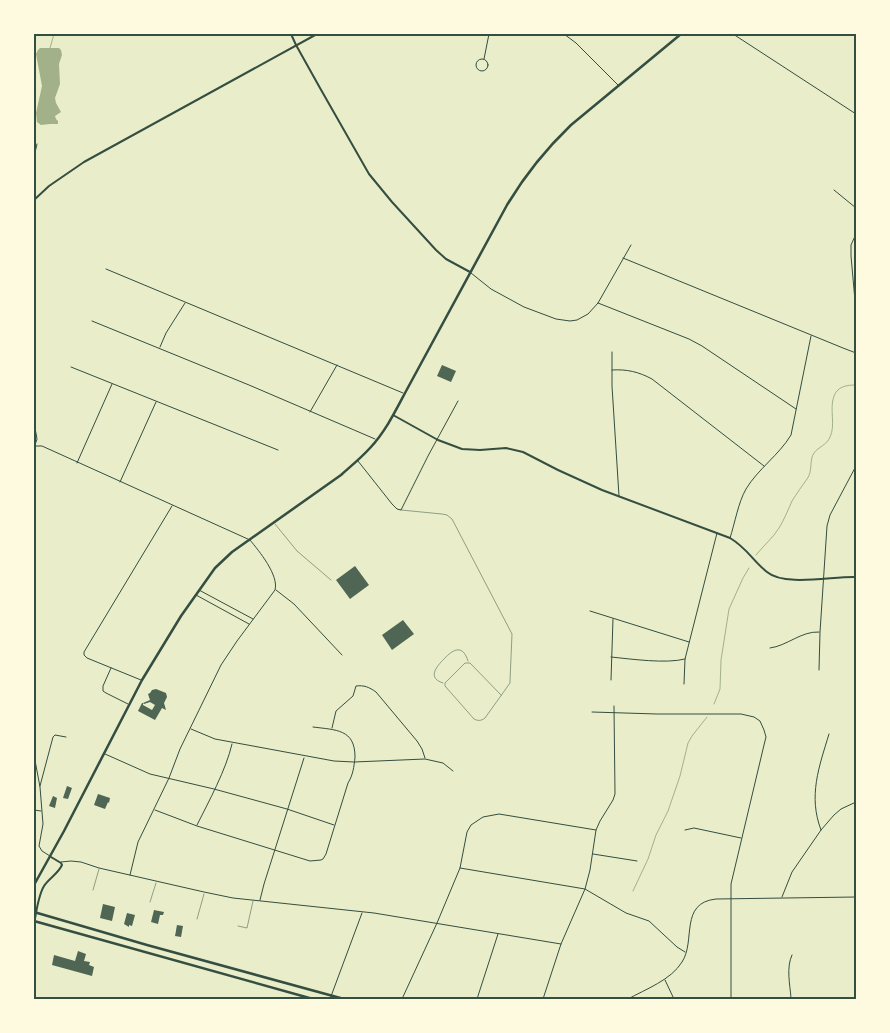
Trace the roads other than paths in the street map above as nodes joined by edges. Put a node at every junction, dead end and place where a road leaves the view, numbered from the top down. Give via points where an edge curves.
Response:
1 (291, 34) edge
2 (317, 34) edge
3 (489, 34) edge
4 (564, 34) edge
5 (681, 34) edge
6 (733, 34) edge
7 (296, 45) junction
8 (484, 60) junction
9 (618, 86) junction
10 (856, 114) edge
11 (38, 144) dead end
12 (34, 157) edge
13 (834, 190) dead end
14 (34, 200) edge
15 (856, 208) edge
16 (856, 234) edge
17 (631, 245) dead end
18 (623, 258) junction
19 (106, 269) dead end
20 (470, 273) junction
21 (855, 294) edge
22 (185, 302) junction
23 (598, 302) junction
24 (856, 312) edge
25 (92, 321) dead end
26 (811, 335) junction
27 (159, 348) junction
28 (612, 352) dead end
29 (856, 353) edge
30 (337, 365) junction
31 (71, 367) dead end
32 (612, 370) junction
33 (112, 384) junction
34 (405, 393) junction
35 (156, 401) junction
36 (458, 402) dead end
37 (796, 410) junction
38 (310, 412) junction
39 (393, 415) junction
40 (34, 422) edge
41 (376, 440) junction
42 (437, 440) junction
43 (35, 447) edge
44 (278, 450) dead end
45 (357, 461) junction
46 (76, 463) junction
47 (765, 466) junction
48 (856, 466) edge
49 (120, 482) junction
50 (618, 496) junction
51 (172, 505) junction
52 (401, 510) junction
53 (274, 523) junction
54 (717, 533) junction
55 (730, 538) junction
56 (250, 540) junction
57 (856, 577) edge
58 (823, 578) junction
59 (331, 580) dead end
60 (199, 590) junction
61 (276, 590) junction
62 (196, 594) junction
63 (590, 611) dead end
64 (614, 618) junction
65 (253, 620) junction
66 (250, 624) junction
67 (820, 632) junction
68 (690, 642) junction
69 (770, 648) dead end
70 (342, 655) dead end
71 (612, 657) junction
72 (685, 659) junction
73 (468, 662) junction
74 (112, 667) junction
75 (819, 670) dead end
76 (142, 680) junction
77 (611, 680) dead end
78 (445, 684) junction
79 (684, 684) dead end
80 (501, 694) junction
81 (129, 704) junction
82 (614, 706) dead end
83 (592, 712) dead end
84 (615, 713) junction
85 (314, 727) dead end
86 (190, 729) junction
87 (332, 729) junction
88 (829, 734) dead end
89 (66, 737) dead end
90 (232, 743) junction
91 (104, 754) junction
92 (34, 755) edge
93 (304, 756) junction
94 (425, 759) junction
95 (354, 762) junction
96 (452, 772) dead end
97 (169, 778) junction
98 (40, 787) junction
99 (214, 789) junction
100 (856, 802) edge
101 (287, 809) junction
102 (34, 810) edge
103 (154, 810) junction
104 (42, 811) junction
105 (335, 825) junction
106 (197, 826) junction
107 (596, 830) junction
108 (685, 830) dead end
109 (821, 830) junction
110 (741, 838) junction
111 (274, 850) junction
112 (592, 853) junction
113 (50, 856) junction
114 (637, 861) dead end
115 (61, 862) junction
116 (99, 868) junction
117 (460, 868) junction
118 (130, 875) junction
119 (156, 881) junction
120 (34, 885) edge
121 (93, 890) dead end
122 (585, 890) junction
123 (204, 892) junction
124 (856, 897) edge
125 (782, 898) junction
126 (731, 899) junction
127 (253, 900) junction
128 (260, 900) junction
129 (150, 902) dead end
130 (34, 912) edge
131 (362, 912) junction
132 (197, 920) dead end
133 (34, 923) edge
134 (437, 923) junction
135 (238, 926) dead end
136 (498, 934) junction
137 (561, 944) junction
138 (686, 952) junction
139 (792, 955) dead end
140 (664, 979) junction
141 (331, 997) edge
142 (312, 999) edge
143 (344, 999) edge
144 (402, 999) edge
145 (477, 999) edge
146 (543, 999) edge
147 (628, 999) edge
148 (674, 999) edge
149 (731, 999) edge
150 (790, 999) edge
151 (797, 999) edge

1 - 7 street
2 - 7 street
3 - 8 street
4 - 9 street
5 - 9 main road
6 - 10 street
7 - 14 street via 84,162
7 - 20 street via 369,174 436,250
8 - 8 street via 477,63 480,71 487,67
9 - 20 main road via 556,139 532,168 518,186
11 - 12 street
13 - 15 street
16 - 21 street via 850,256
17 - 18 street
18 - 23 street
18 - 26 street
19 - 22 street
20 - 23 street via 509,299 564,321 577,320 588,314
20 - 34 main road
21 - 24 street
22 - 27 street
22 - 30 street
23 - 37 street via 702,346
25 - 27 street
26 - 29 street
26 - 37 street
27 - 38 street
28 - 32 street
30 - 34 street
30 - 38 street
31 - 33 street
32 - 47 street via 626,370 652,379
32 - 50 street
33 - 35 street
33 - 46 street
34 - 39 main road
35 - 44 street
35 - 49 street
36 - 42 street
37 - 47 street via 791,435
38 - 41 street
39 - 41 main road
39 - 42 street
40 - 43 street
41 - 45 main road
42 - 50 street via 469,450 516,449
42 - 52 street
43 - 46 street via 42,446
45 - 52 street via 392,504
45 - 53 main road
46 - 49 street
47 - 55 street via 746,490
48 - 58 street via 830,515
49 - 51 street
50 - 54 street
51 - 56 street
51 - 74 street via 84,652 87,658
52 - 80 lane via 442,514 452,519 512,634 510,681
53 - 56 main road
53 - 59 lane via 297,551
54 - 55 street
54 - 68 street
55 - 58 street via 742,545 759,565 774,576 787,580
56 - 60 main road via 215,568
56 - 61 street via 273,574
57 - 58 street
58 - 67 street
60 - 62 main road
60 - 65 street
61 - 65 street
61 - 70 street via 294,604
62 - 66 street
62 - 76 main road
63 - 64 street
64 - 68 street
64 - 71 street
65 - 66 street
66 - 86 street via 221,665
67 - 69 street
67 - 75 street
68 - 72 street
71 - 72 street via 665,661
71 - 77 street
72 - 79 street
73 - 78 lane
73 - 78 lane via 461,650 451,651 434,670 434,676
73 - 80 lane
74 - 76 street
74 - 81 street via 103,691
76 - 81 main road
78 - 80 lane via 477,720 483,719
81 - 91 main road
82 - 84 street
83 - 84 street
84 - 107 street via 615,794
84 - 110 street via 741,714 760,721 766,737
85 - 87 street
86 - 90 street via 215,740
86 - 97 street
87 - 94 street via 336,711 353,696 356,686 367,686 376,692 420,745
87 - 95 street via 351,738
88 - 109 street via 815,785 815,804
89 - 98 street via 53,737
90 - 93 street
90 - 99 street
91 - 97 street via 150,774
91 - 113 main road
92 - 98 street
93 - 95 street
93 - 101 street
94 - 95 street
94 - 96 street via 442,763
95 - 105 street via 353,775
97 - 99 street
97 - 103 street
98 - 104 street
99 - 101 street
99 - 106 street
100 - 109 street via 841,809
101 - 105 street
101 - 111 street
102 - 104 street
103 - 106 street
103 - 118 street via 138,842
104 - 113 street via 39,846
105 - 111 street via 321,860 310,861
106 - 111 street
107 - 112 street
107 - 117 street via 499,814 488,815 468,828
108 - 110 street via 694,828
109 - 125 street via 792,872
110 - 126 street
111 - 128 street
112 - 114 street
112 - 122 street
113 - 115 street
113 - 120 main road
115 - 116 street via 75,861
115 - 133 street via 60,870 43,888
116 - 118 street
116 - 121 lane
117 - 122 street
117 - 134 street
118 - 119 street
119 - 123 street
119 - 129 lane
122 - 137 street
122 - 138 street via 626,913 650,921
123 - 127 street
123 - 132 lane
124 - 125 street
125 - 126 street
126 - 138 street via 709,900 695,909
126 - 149 street
127 - 128 street
127 - 135 lane via 247,928
128 - 131 street
130 - 141 main road
131 - 134 street
131 - 141 street
133 - 142 main road
134 - 136 street
134 - 144 street
136 - 137 street
136 - 145 street
137 - 146 street
138 - 140 street via 674,972
139 - 150 street via 788,968
140 - 147 street
140 - 148 street
141 - 143 main road
150 - 151 street

